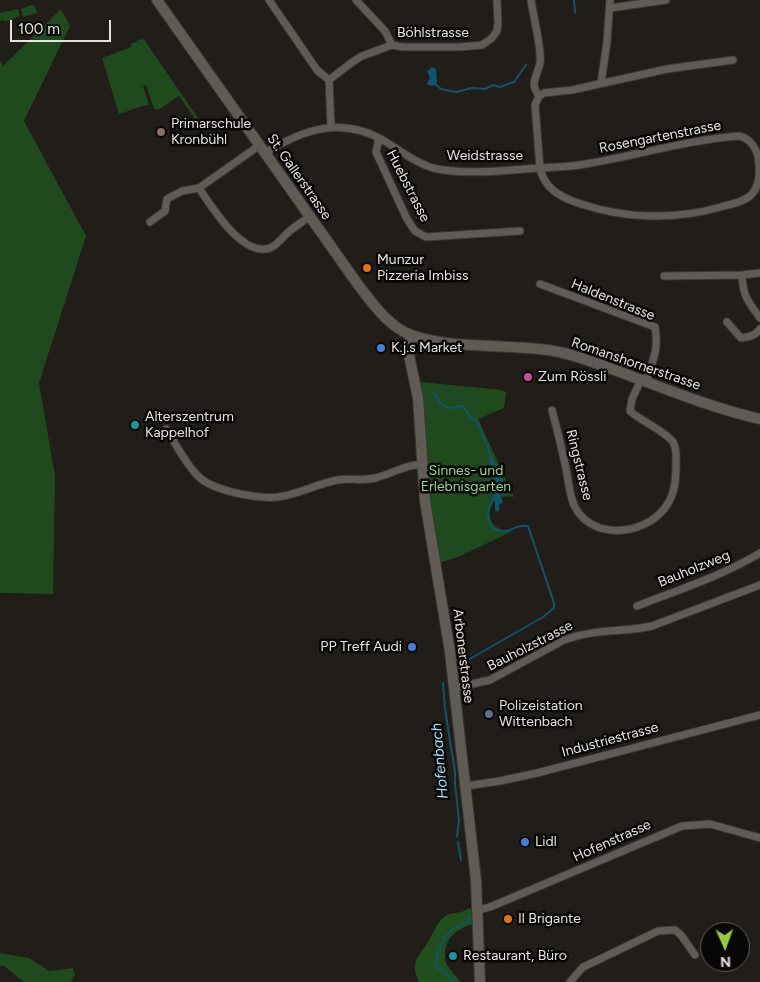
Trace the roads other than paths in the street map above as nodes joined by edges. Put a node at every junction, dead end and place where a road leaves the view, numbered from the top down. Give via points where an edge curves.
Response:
1 (157, 0) edge
2 (269, 0) edge
3 (356, 0) edge
4 (497, 0) edge
5 (531, 0) edge
6 (610, 0) edge
7 (666, 0) edge
8 (610, 8) junction
9 (392, 45) junction
10 (733, 60) dead end
11 (329, 80) junction
12 (601, 83) junction
13 (539, 96) junction
14 (331, 126) junction
15 (379, 138) junction
16 (263, 149) junction
17 (540, 168) junction
18 (199, 188) junction
19 (310, 216) junction
20 (150, 222) dead end
21 (520, 231) dead end
22 (760, 272) edge
23 (742, 275) junction
24 (664, 276) dead end
25 (540, 284) dead end
26 (760, 318) edge
27 (727, 322) dead end
28 (760, 329) edge
29 (411, 335) junction
30 (643, 380) junction
31 (552, 410) dead end
32 (760, 419) edge
33 (166, 429) dead end
34 (422, 464) junction
35 (760, 553) edge
36 (760, 585) edge
37 (637, 606) dead end
38 (454, 688) junction
39 (760, 715) edge
40 (466, 786) junction
41 (760, 838) edge
42 (478, 910) junction
43 (694, 954) dead end
44 (480, 982) edge
45 (570, 982) edge

1 - 16 main road, St. Gallerstrasse
2 - 11 street via 317,70
3 - 9 street via 385,32
4 - 9 street, Böhlstrasse via 497,31 482,45
5 - 13 street, Weidstrasse via 540,53 534,81 534,89
6 - 8 street
7 - 8 street
8 - 12 street
9 - 11 street, Böhlstrasse via 362,56
10 - 12 street
11 - 14 street
12 - 13 street
13 - 17 street, Weidstrasse via 535,105
14 - 15 street, Weidstrasse via 353,128
14 - 16 street, Weidstrasse
15 - 17 street, Weidstrasse via 422,164 436,168 464,171
15 - 21 street, Huebstrasse via 376,152 416,232 426,237
16 - 18 street, Weidstrasse
16 - 19 main road, St. Gallerstrasse
17 - 17 street, Rosengartenstrasse via 577,166 668,146 739,136 748,140 758,154 759,176 752,194 736,203 707,211 635,216 572,201 551,189
18 - 19 street via 237,237 255,247 273,246
18 - 20 street, Weidstrasse via 182,191 167,199 165,211
19 - 29 main road, St. Gallerstrasse via 374,306
22 - 23 street
23 - 24 street
23 - 26 street via 745,297
25 - 30 street, Haldenstrasse via 655,327 655,355
27 - 28 street via 741,338 749,338
29 - 30 main road, Romanshornerstrasse via 445,342 555,351
29 - 34 main road, Arbonerstrasse via 409,355 417,389
30 - 31 street, Ringstrasse via 632,399 630,411 673,442 676,471 674,492 666,507 637,527 619,531 601,528 576,510
30 - 32 main road, Romanshornerstrasse via 716,407
33 - 34 street via 199,478 241,495 278,497 337,480 367,480 408,465
34 - 38 main road, Arbonerstrasse via 428,524
35 - 37 street, Bauholzweg
36 - 38 street, Bauholzstrasse via 652,626 576,635 490,680
38 - 40 main road, Arbonerstrasse
39 - 40 street, Industriestrasse via 537,773
40 - 42 main road, Arbonerstrasse
41 - 42 street, Hofenstrasse via 710,824 682,826
42 - 44 main road, Arbonerstrasse
43 - 45 street via 676,930 658,931 583,967

